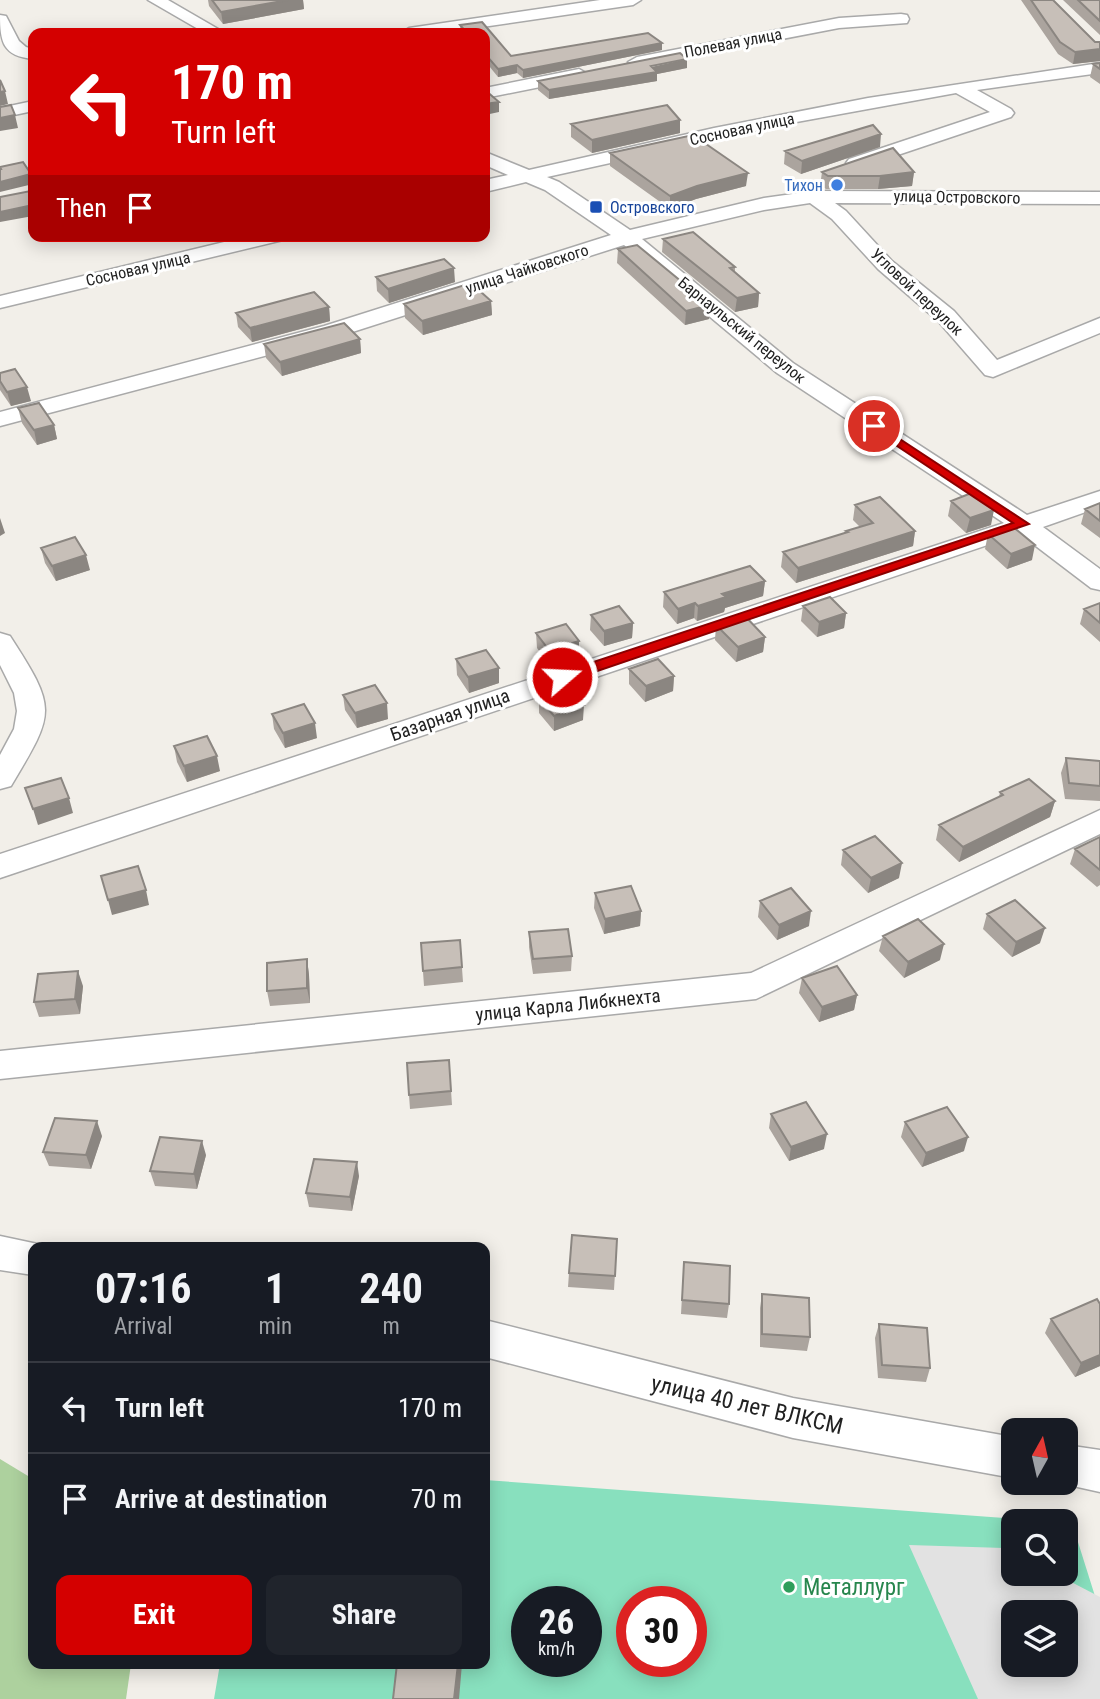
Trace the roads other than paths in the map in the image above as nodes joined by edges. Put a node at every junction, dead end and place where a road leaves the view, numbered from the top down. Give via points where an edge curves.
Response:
1 (156, 0) edge
2 (633, 0) edge
3 (901, 19) dead end
4 (0, 20) edge
5 (200, 26) junction
6 (190, 28) edge
7 (205, 28) edge
8 (444, 28) edge
9 (28, 54) edge
10 (1100, 68) edge
11 (960, 88) junction
12 (490, 92) edge
13 (28, 107) edge
14 (0, 113) edge
15 (490, 160) edge
16 (840, 169) edge
17 (529, 175) junction
18 (490, 185) edge
19 (809, 191) junction
20 (1100, 198) edge
21 (627, 237) junction
22 (251, 242) edge
23 (0, 302) edge
24 (1100, 326) edge
25 (0, 419) edge
26 (1100, 499) edge
27 (1023, 524) junction
28 (1100, 582) edge
29 (0, 642) edge
30 (0, 779) edge
31 (1100, 821) edge
32 (0, 866) edge
33 (0, 1065) edge
34 (0, 1253) edge
35 (28, 1257) edge
36 (490, 1339) edge
37 (1001, 1456) edge
38 (1078, 1468) edge
39 (1100, 1471) edge

1 - 5 street
2 - 8 street
3 - 12 street, Полевая улица via 839,23
4 - 9 street via 15,49
5 - 6 street
5 - 7 street
10 - 11 street, Сосновая улица
11 - 16 street via 1005,113
11 - 17 street, Сосновая улица via 836,108
13 - 14 street
15 - 17 street, Барнаульский переулок
17 - 18 street, Сосновая улица
17 - 21 street, Барнаульский переулок
19 - 20 street, улица Островского
19 - 21 street, улица Чайковского
19 - 24 street, Угловой переулок via 946,316 993,370
21 - 25 street, улица Чайковского via 332,331
21 - 27 street, Барнаульский переулок via 785,368
22 - 23 street, Сосновая улица
26 - 27 street, Базарная улица
27 - 28 street, Барнаульский переулок
27 - 32 street, Базарная улица
29 - 30 street via 26,689 32,710 20,746
31 - 33 street, улица Карла Либкнехта via 756,986
34 - 35 street
36 - 37 street, улица 40 лет ВЛКСМ via 793,1418
38 - 39 street

